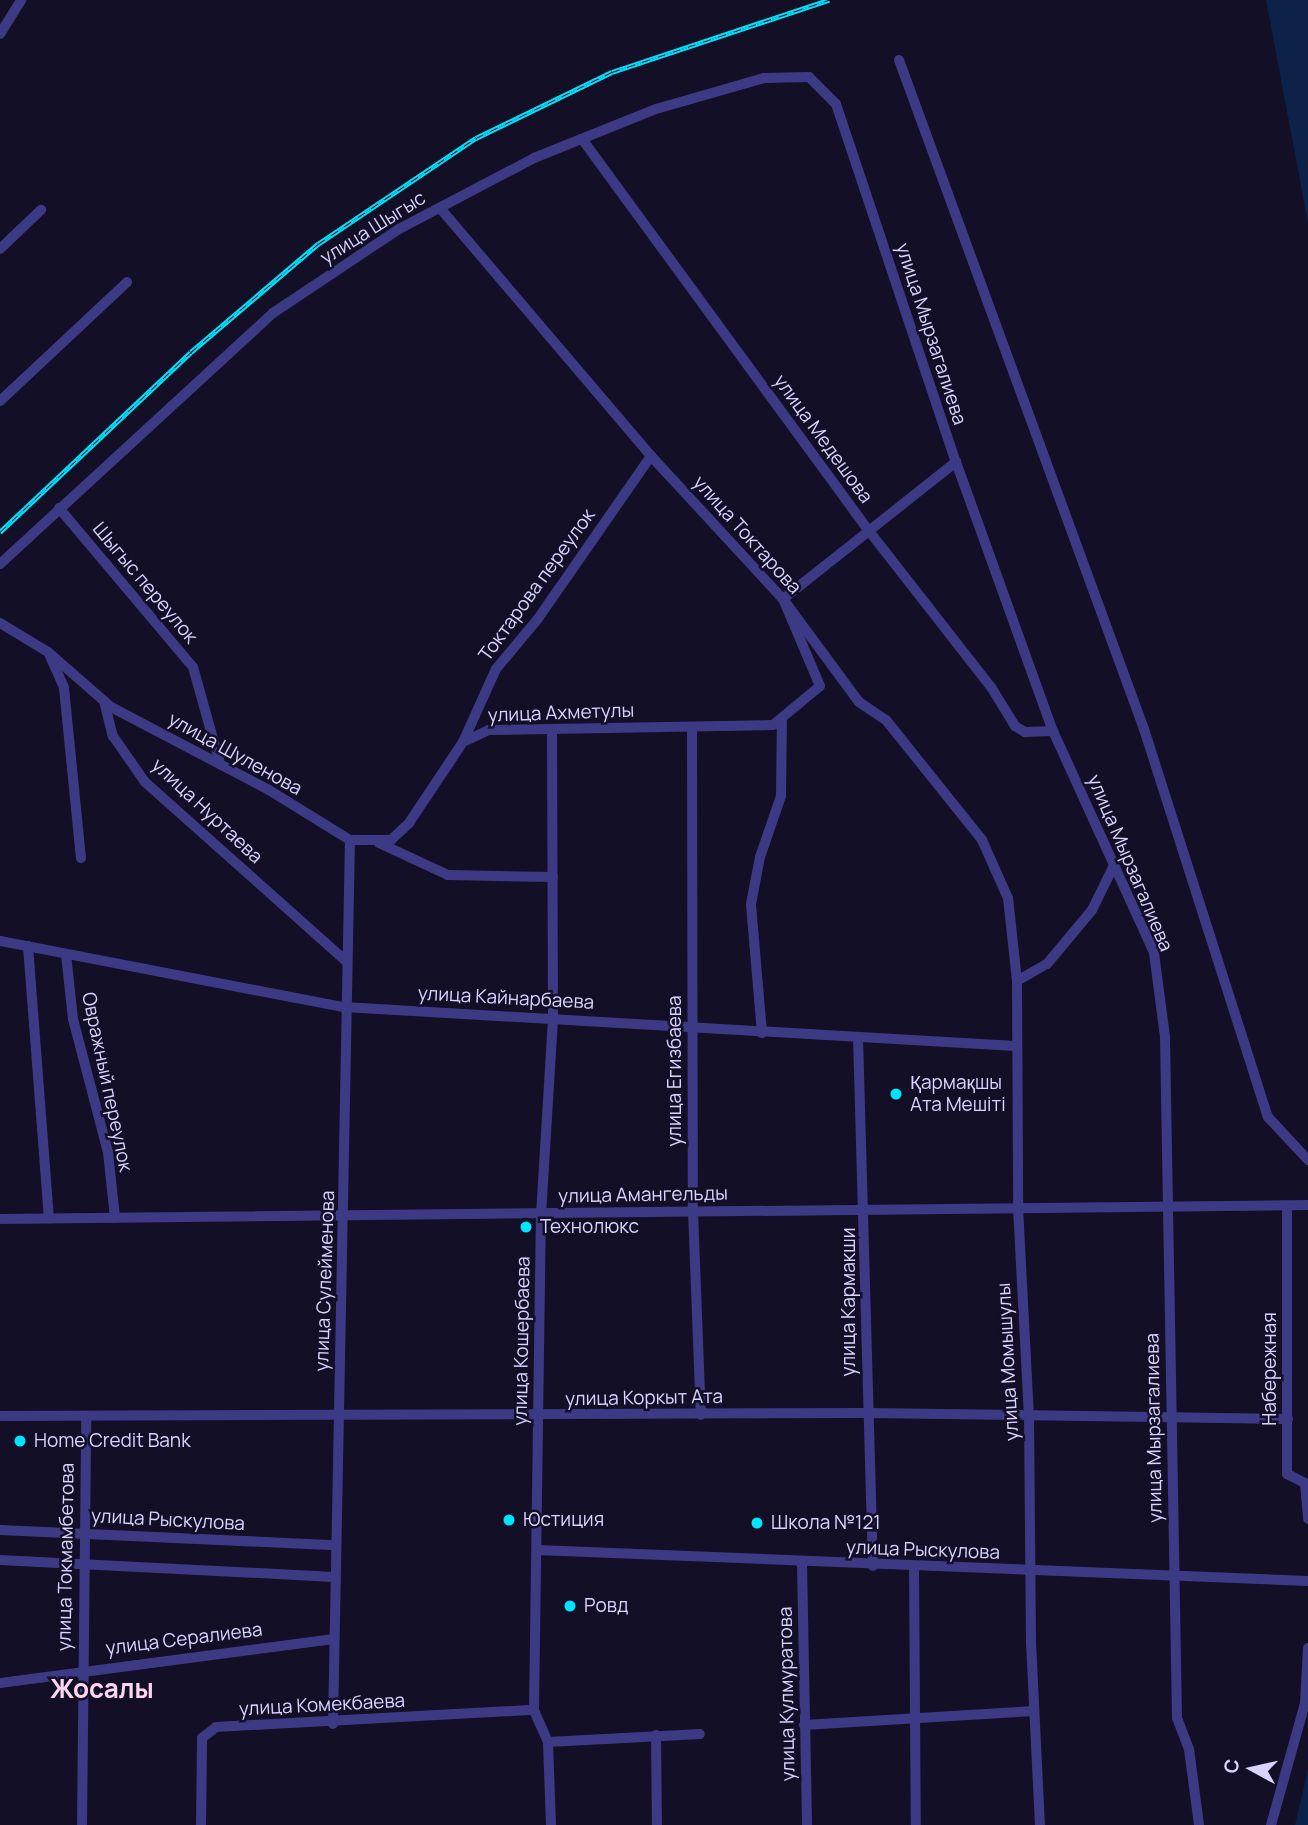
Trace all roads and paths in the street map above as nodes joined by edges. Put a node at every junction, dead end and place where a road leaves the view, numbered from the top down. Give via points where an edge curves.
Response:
1 (22, 0) edge
2 (0, 34) edge
3 (899, 60) dead end
4 (836, 104) joint
5 (582, 139) junction
6 (440, 208) junction
7 (41, 210) dead end
8 (0, 249) edge
9 (127, 282) dead end
10 (0, 401) edge
11 (650, 456) junction
12 (956, 462) junction
13 (59, 509) junction
14 (869, 531) junction
15 (0, 564) edge
16 (783, 599) junction
17 (0, 623) edge
18 (48, 653) junction
19 (104, 701) junction
20 (782, 718) junction
21 (692, 727) junction
22 (552, 729) junction
23 (1053, 731) junction
24 (463, 741) junction
25 (220, 764) junction
26 (350, 840) junction
27 (379, 842) junction
28 (81, 858) dead end
29 (1114, 865) junction
30 (553, 877) junction
31 (1008, 898) joint
32 (0, 941) edge
33 (28, 946) junction
34 (66, 954) junction
35 (346, 961) junction
36 (1017, 981) junction
37 (344, 1007) junction
38 (553, 1017) junction
39 (693, 1030) junction
40 (762, 1033) junction
41 (858, 1037) junction
42 (1015, 1046) junction
43 (1308, 1160) edge
44 (1308, 1205) edge
45 (1287, 1206) junction
46 (866, 1207) junction
47 (1018, 1207) junction
48 (1167, 1207) junction
49 (693, 1211) junction
50 (541, 1215) junction
51 (345, 1217) junction
52 (49, 1218) junction
53 (115, 1218) junction
54 (0, 1219) edge
55 (867, 1413) junction
56 (701, 1415) junction
57 (1029, 1415) junction
58 (0, 1416) edge
59 (86, 1416) junction
60 (539, 1417) junction
61 (1172, 1417) junction
62 (338, 1418) junction
63 (1288, 1419) junction
64 (1308, 1519) edge
65 (0, 1530) edge
66 (84, 1533) junction
67 (335, 1545) junction
68 (537, 1550) junction
69 (0, 1560) edge
70 (802, 1563) junction
71 (83, 1564) junction
72 (873, 1566) junction
73 (914, 1568) junction
74 (1030, 1571) junction
75 (334, 1577) junction
76 (1175, 1579) junction
77 (1308, 1581) edge
78 (332, 1639) junction
79 (1308, 1648) edge
80 (82, 1670) junction
81 (0, 1684) edge
82 (534, 1710) junction
83 (1034, 1712) junction
84 (915, 1718) junction
85 (333, 1724) junction
86 (804, 1725) junction
87 (700, 1734) dead end
88 (656, 1735) junction
89 (548, 1742) junction
90 (82, 1825) edge
91 (201, 1825) edge
92 (551, 1825) edge
93 (657, 1825) edge
94 (807, 1825) edge
95 (916, 1825) edge
96 (1040, 1825) edge
97 (1199, 1825) edge
98 (1271, 1825) edge

1 - 2 street
3 - 43 street via 1144,729 1268,1117
4 - 5 street, улица Шыгыс via 809,77 764,78 656,109
4 - 12 street, улица Мырзагалиева
5 - 6 street, улица Шыгыс via 534,158
5 - 14 street, улица Медешова
6 - 11 street, улица Токтарова
6 - 13 street, улица Шыгыс via 399,229 273,313
7 - 8 street
9 - 10 street
11 - 16 street, улица Токтарова
11 - 24 street, Токтарова переулок via 537,620 496,669
12 - 14 street
12 - 23 street, улица Мырзагалиева
13 - 15 street, улица Шыгыс
13 - 25 street, Шыгыс переулок via 193,667
14 - 16 street
14 - 23 street, улица Медешова via 991,687 1015,726 1025,732
16 - 20 street, улица Ахметулы via 820,686
16 - 31 street, улица Токтарова via 859,702 886,720 982,839
17 - 18 street
18 - 19 street
18 - 28 street via 64,688
19 - 25 street, улица Шуленова
19 - 35 street, улица Нуртаева via 113,736 145,782
20 - 21 street, улица Ахметулы via 773,725
20 - 40 street via 781,796 760,858 751,904
21 - 22 street, улица Ахметулы
21 - 39 street, улица Егизбаева
22 - 24 street, улица Ахметулы via 489,730
22 - 30 street, улица Кошербаева
23 - 29 street, улица Мырзагалиева
24 - 27 street, улица Ахметулы via 409,823 391,840
25 - 26 street, улица Шуленова
26 - 27 street
26 - 35 street, улица Сулейменова
27 - 30 street via 448,875
29 - 36 street via 1092,910 1047,964
29 - 48 street, улица Мырзагалиева via 1154,954 1166,1037
30 - 38 street, улица Кошербаева
31 - 36 street, улица Момышулы
32 - 33 street, улица Кайнарбаева
33 - 34 street, улица Кайнарбаева
33 - 52 street
34 - 37 street, улица Кайнарбаева
34 - 53 street, Овражный переулок via 73,1019 108,1152
35 - 37 street, улица Сулейменова
36 - 42 street, улица Момышулы
37 - 38 street, улица Кайнарбаева
37 - 51 street, улица Сулейменова
38 - 39 street, улица Кайнарбаева
38 - 50 street, улица Кошербаева
39 - 40 street, улица Кайнарбаева
39 - 49 street, улица Егизбаева
40 - 41 street, улица Кайнарбаева
41 - 42 street, улица Кайнарбаева
41 - 46 street, улица Кармакши
42 - 47 street, улица Момышулы
44 - 45 street, улица Амангельды
45 - 48 street, улица Амангельды
45 - 63 street, Набережная
46 - 47 street, улица Амангельды
46 - 49 street, улица Амангельды
46 - 55 street, улица Кармакши
47 - 48 street, улица Амангельды
47 - 57 street, улица Момышулы
48 - 61 street, улица Мырзагалиева
49 - 50 street, улица Амангельды
49 - 56 street, улица Егизбаева
50 - 51 street, улица Амангельды
50 - 60 street, улица Кошербаева
51 - 53 street, улица Амангельды
51 - 62 street, улица Сулейменова
52 - 53 street, улица Амангельды
52 - 54 street, улица Амангельды
55 - 56 street, улица Коркыт Ата
55 - 57 street, улица Коркыт Ата
55 - 72 street, улица Кармакши
56 - 60 street, улица Коркыт Ата
57 - 61 street, улица Коркыт Ата
57 - 74 street, улица Момышулы
58 - 59 street, улица Коркыт Ата
59 - 62 street, улица Коркыт Ата
59 - 66 street, улица Токмамбетова
60 - 62 street, улица Коркыт Ата
60 - 68 street, улица Кошербаева
61 - 63 street, улица Коркыт Ата
61 - 76 street, улица Мырзагалиева
62 - 67 street, улица Сулейменова
63 - 64 street, Набережная via 1287,1474 1305,1483
65 - 66 street, улица Рыскулова
66 - 67 street, улица Рыскулова
66 - 71 street, улица Токмамбетова
67 - 75 street, улица Сулейменова
68 - 70 street, улица Рыскулова
68 - 82 street, улица Кошербаева
69 - 71 street
70 - 72 street, улица Рыскулова
70 - 86 street, улица Кулмуратова
71 - 75 street
71 - 80 street, улица Токмамбетова
72 - 73 street, улица Рыскулова
73 - 74 street, улица Рыскулова
73 - 84 street
74 - 76 street, улица Рыскулова
74 - 83 street, улица Момышулы
75 - 78 street, улица Сулейменова
76 - 77 street, улица Рыскулова
76 - 97 street, улица Мырзагалиева via 1177,1718 1189,1749
78 - 80 street, улица Сералиева
78 - 85 street, улица Сулейменова
79 - 98 street via 1305,1703
80 - 81 street, улица Сералиева
80 - 90 street, улица Токмамбетова
82 - 85 street, улица Комекбаева
82 - 89 street, улица Кошербаева
83 - 84 street
83 - 96 street, улица Момышулы
84 - 86 street
84 - 95 street
85 - 91 street, улица Комекбаева via 216,1727 202,1738
86 - 94 street, улица Кулмуратова
87 - 88 street
88 - 89 street
88 - 93 street
89 - 92 street, улица Кошербаева

